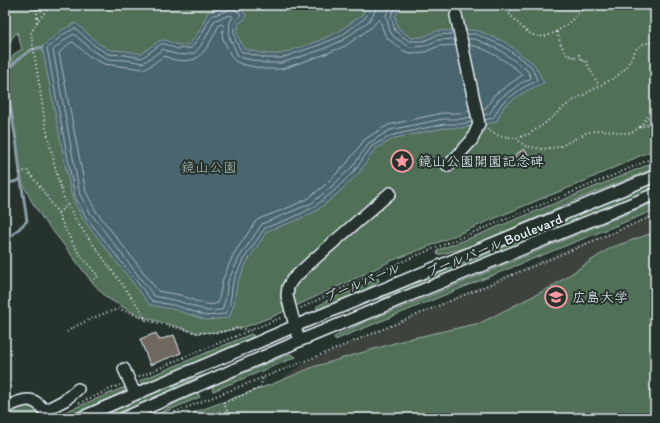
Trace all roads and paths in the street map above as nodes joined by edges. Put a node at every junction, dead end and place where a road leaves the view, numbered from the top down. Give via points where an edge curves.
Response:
1 (37, 5) edge
2 (52, 5) edge
3 (104, 5) edge
4 (138, 5) edge
5 (501, 5) edge
6 (587, 5) edge
7 (456, 15) dead end
8 (37, 22) junction
9 (557, 32) junction
10 (655, 41) edge
11 (599, 86) junction
12 (655, 107) edge
13 (655, 123) edge
14 (483, 127) junction
15 (640, 127) junction
16 (516, 138) junction
17 (655, 157) edge
18 (448, 166) dead end
19 (20, 173) dead end
20 (655, 176) edge
21 (390, 193) dead end
22 (655, 194) edge
23 (68, 205) junction
24 (58, 213) junction
25 (655, 215) edge
26 (91, 281) dead end
27 (291, 313) junction
28 (146, 320) junction
29 (295, 326) junction
30 (249, 331) junction
31 (68, 332) dead end
32 (300, 341) junction
33 (124, 369) dead end
34 (263, 378) junction
35 (130, 381) junction
36 (78, 389) dead end
37 (135, 394) junction
38 (75, 405) dead end
39 (5, 408) edge
40 (47, 414) edge
41 (81, 418) edge
42 (124, 418) edge
43 (160, 418) edge
44 (230, 418) edge

1 - 8 path
2 - 8 path
3 - 4 path via 113,8
5 - 9 path via 526,30 537,36
6 - 9 path
7 - 14 street
8 - 23 path via 31,33 46,128 58,179
9 - 11 path via 568,56 573,58 579,55 582,61 585,60
10 - 11 path via 636,49 626,68
11 - 16 path via 569,103 529,134
12 - 15 path
13 - 15 path
14 - 16 path via 499,136
14 - 18 street
15 - 16 path via 631,133 598,130 586,133 559,147 542,149 524,146
17 - 27 path via 364,278
19 - 24 path via 26,170
20 - 29 street, ブールバール
21 - 27 street via 292,280 286,296
22 - 32 street, ブールバール Boulevard
23 - 24 path
23 - 28 path via 77,222
24 - 26 path via 78,252 98,276
25 - 34 path
27 - 29 street
27 - 30 path
28 - 30 path via 197,333 238,328
28 - 31 path via 120,309 74,327
29 - 32 street
29 - 37 street, ブールバール
30 - 35 path
32 - 42 street, ブールバール Boulevard
33 - 35 street
34 - 43 path
34 - 44 path via 260,388 224,403
35 - 37 street
35 - 38 path
36 - 40 street
37 - 41 street, ブールバール
39 - 40 street via 27,400 38,404

